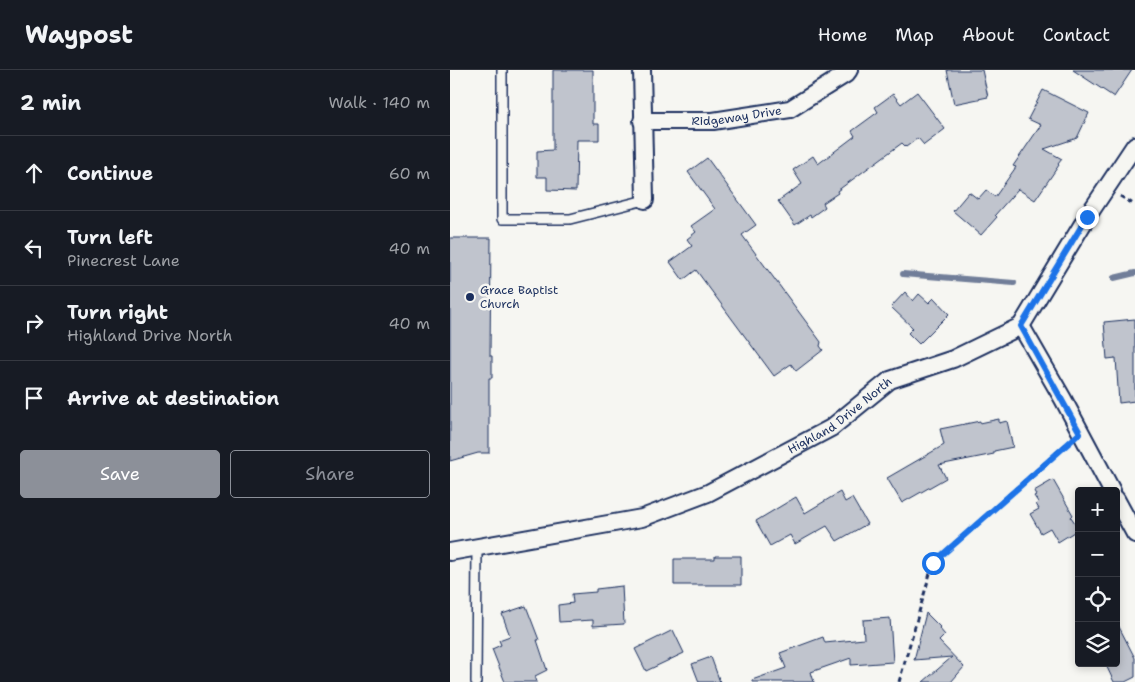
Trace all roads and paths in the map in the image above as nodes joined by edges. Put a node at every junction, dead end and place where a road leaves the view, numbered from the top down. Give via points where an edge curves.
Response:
1 (502, 70) edge
2 (642, 70) edge
3 (849, 70) edge
4 (642, 121) junction
5 (1135, 145) edge
6 (645, 200) joint
7 (1021, 326) junction
8 (1080, 433) junction
9 (1110, 487) edge
10 (1120, 506) edge
11 (1135, 534) edge
12 (477, 547) junction
13 (450, 552) edge
14 (476, 682) edge
15 (899, 682) edge

1 - 6 lane via 502,219 570,219
2 - 4 street
3 - 4 street, Ridgeway Drive via 790,109 713,121
4 - 6 street
5 - 7 street
7 - 8 street
7 - 12 street, Highland Drive North via 953,359 890,380 831,428 708,493 642,518
8 - 9 street
8 - 15 path via 933,563
10 - 11 street
12 - 13 street, Highland Drive North
12 - 14 lane

